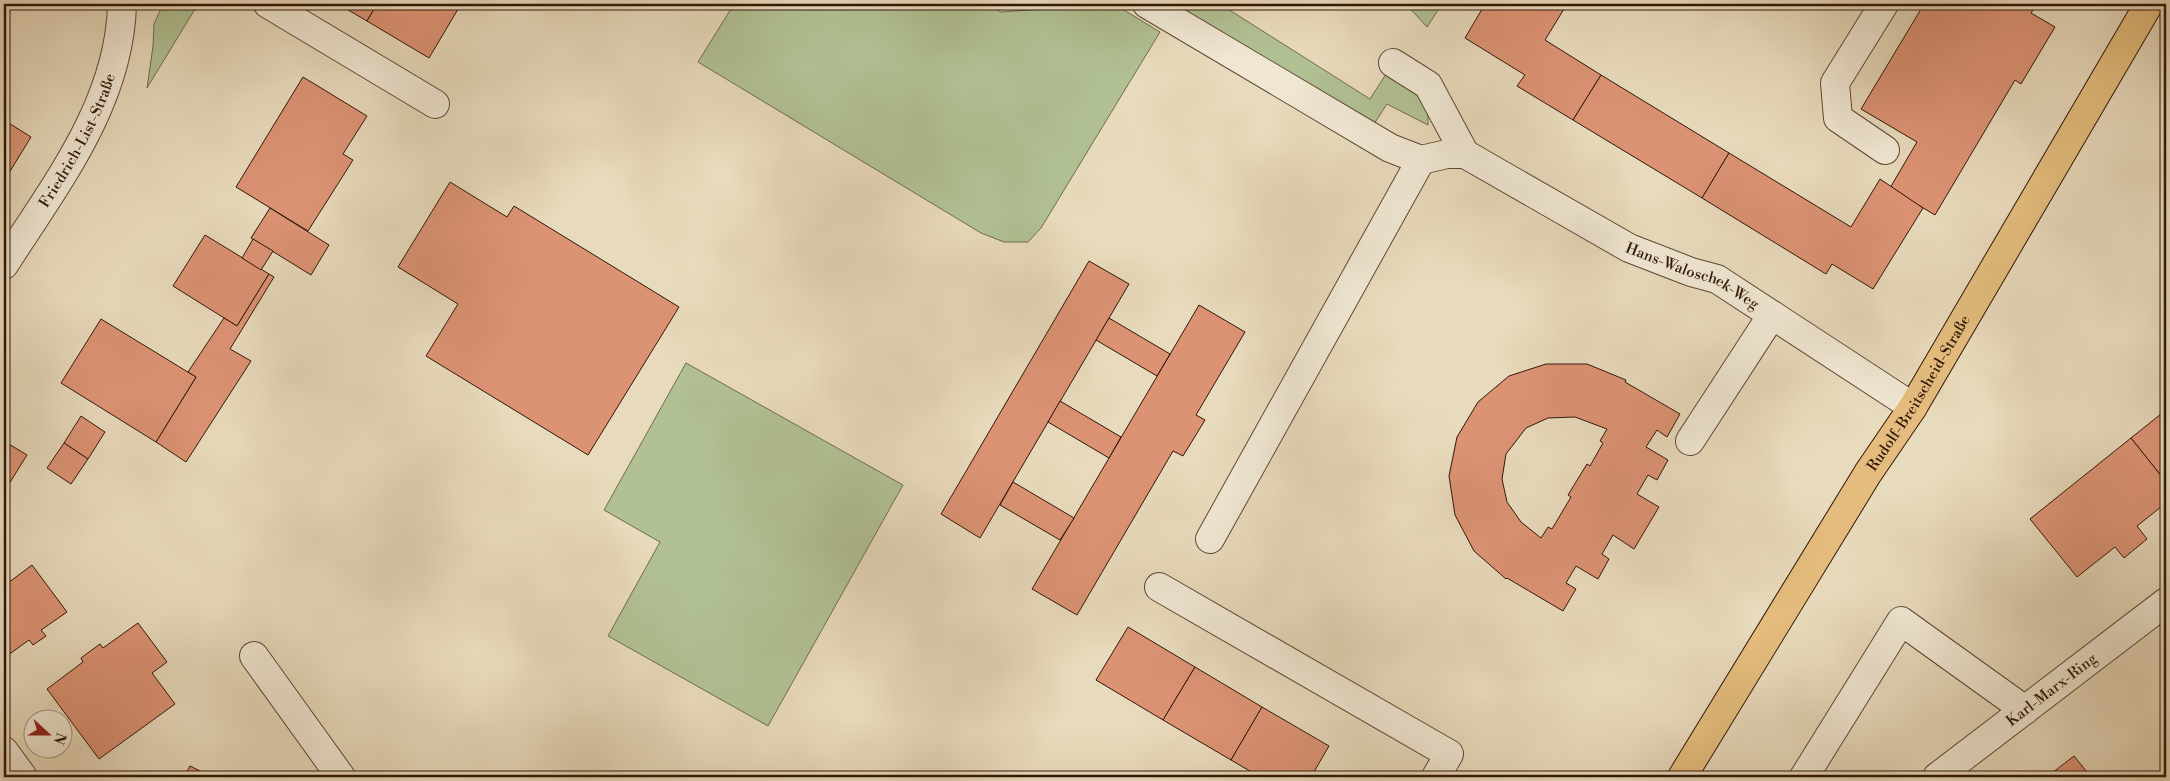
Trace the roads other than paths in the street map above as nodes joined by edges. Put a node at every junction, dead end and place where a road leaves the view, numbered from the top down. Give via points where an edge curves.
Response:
1 (122, 4) edge
2 (268, 4) edge
3 (1147, 4) edge
4 (1884, 4) edge
5 (2149, 4) edge
6 (1394, 62) dead end
7 (435, 104) dead end
8 (1885, 150) dead end
9 (1465, 154) junction
10 (1421, 160) junction
11 (4, 265) edge
12 (1772, 315) junction
13 (1913, 407) junction
14 (1690, 441) dead end
15 (1210, 539) dead end
16 (1159, 586) dead end
17 (2166, 602) edge
18 (254, 656) dead end
19 (2025, 710) junction
20 (4, 752) edge
21 (23, 777) edge
22 (341, 777) edge
23 (1436, 777) edge
24 (1682, 777) edge
25 (1804, 777) edge
26 (1937, 777) edge

1 - 11 street, Friedrich-List-Straße via 122,26 110,72 90,125
2 - 7 street
3 - 10 street via 1390,148
4 - 8 street via 1835,83 1838,118
5 - 13 main road, Rudolf-Breitscheid-Straße
6 - 9 street via 1428,85
9 - 10 street
9 - 12 street, Hans-Waloschek-Weg via 1629,248 1717,279
10 - 15 street
12 - 13 street, Hans-Waloschek-Weg
12 - 14 street
13 - 24 main road, Rudolf-Breitscheid-Straße via 1868,473
16 - 23 street via 1449,754
17 - 19 street, Karl-Marx-Ring
18 - 22 street
19 - 25 street via 1901,620
19 - 26 street, Karl-Marx-Ring
20 - 21 street

